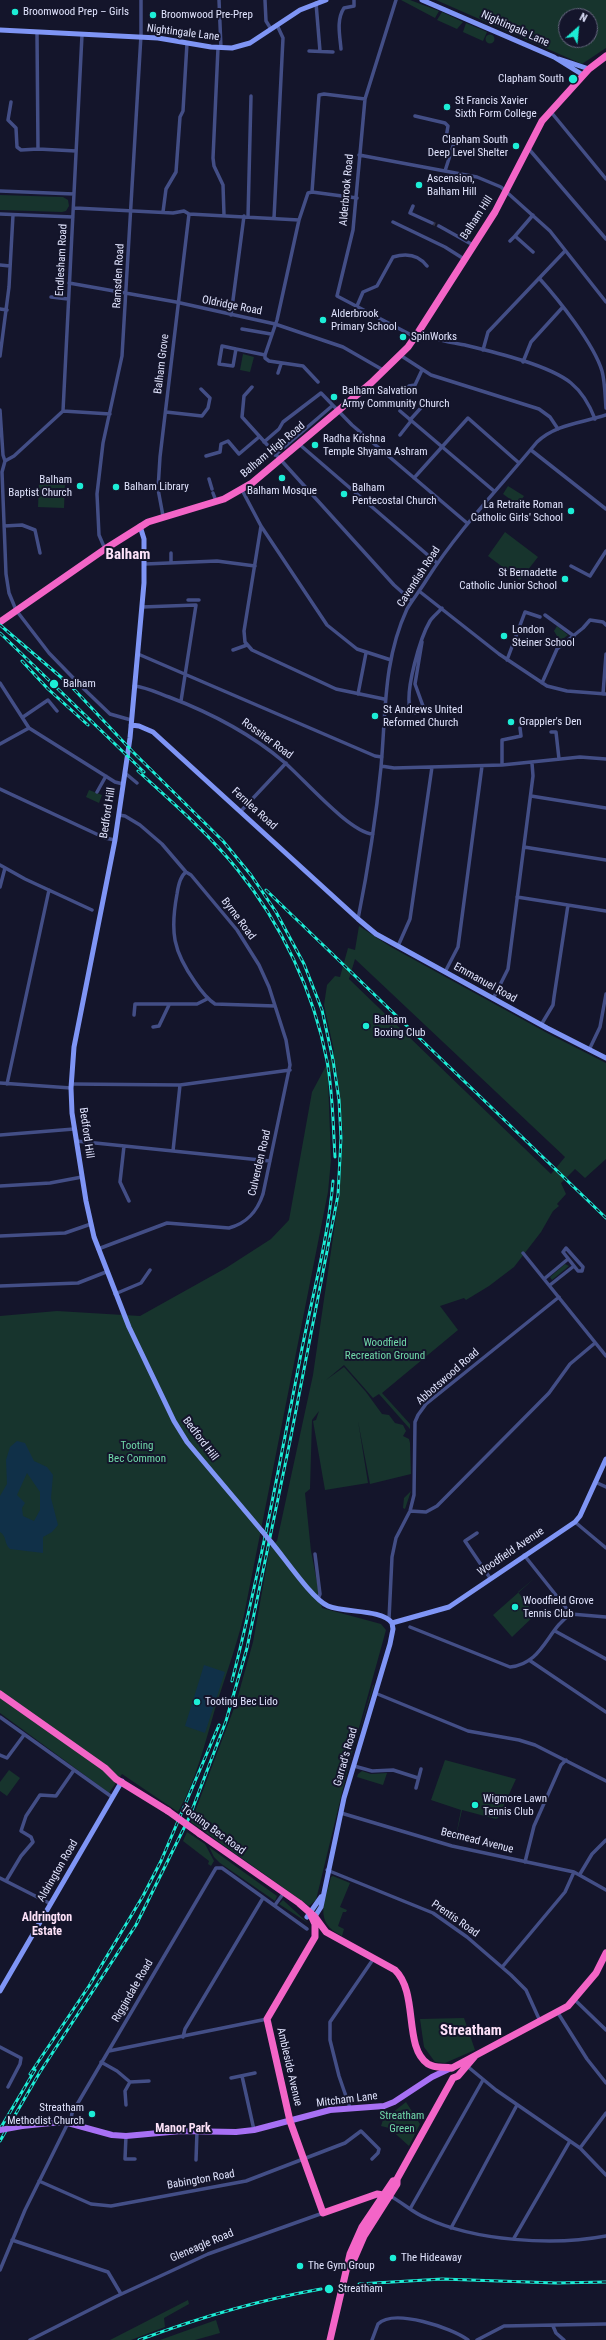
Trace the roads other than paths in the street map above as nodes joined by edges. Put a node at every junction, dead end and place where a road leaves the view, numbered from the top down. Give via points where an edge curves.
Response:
1 (141, 0) edge
2 (218, 0) edge
3 (265, 0) edge
4 (326, 0) edge
5 (354, 0) edge
6 (396, 0) edge
7 (422, 0) edge
8 (312, 2) edge
9 (277, 25) junction
10 (271, 29) junction
11 (0, 30) edge
12 (36, 33) junction
13 (82, 35) junction
14 (140, 38) junction
15 (187, 42) junction
16 (219, 48) junction
17 (341, 50) dead end
18 (309, 51) dead end
19 (320, 51) junction
20 (333, 52) dead end
21 (606, 56) edge
22 (556, 58) junction
23 (589, 69) junction
24 (583, 75) junction
25 (251, 96) dead end
26 (365, 99) junction
27 (11, 102) dead end
28 (550, 111) junction
29 (415, 116) dead end
30 (527, 147) junction
31 (38, 149) junction
32 (76, 151) junction
33 (359, 155) junction
34 (445, 171) junction
35 (606, 179) edge
36 (0, 191) edge
37 (312, 192) junction
38 (506, 192) junction
39 (74, 194) junction
40 (357, 198) junction
41 (413, 206) dead end
42 (75, 208) junction
43 (131, 210) junction
44 (163, 212) junction
45 (0, 214) edge
46 (13, 214) junction
47 (190, 214) junction
48 (224, 215) junction
49 (533, 215) junction
50 (246, 216) junction
51 (73, 217) junction
52 (274, 218) junction
53 (299, 220) junction
54 (393, 222) dead end
55 (432, 223) tunnel mouth
56 (440, 226) tunnel mouth
57 (515, 236) junction
58 (606, 239) edge
59 (510, 242) dead end
60 (473, 245) junction
61 (565, 251) junction
62 (533, 252) dead end
63 (464, 259) junction
64 (0, 265) edge
65 (10, 266) junction
66 (427, 266) dead end
67 (539, 278) junction
68 (69, 283) junction
69 (127, 294) junction
70 (51, 297) dead end
71 (68, 299) junction
72 (606, 302) edge
73 (178, 304) junction
74 (357, 306) junction
75 (562, 308) junction
76 (0, 309) edge
77 (7, 310) junction
78 (231, 315) junction
79 (274, 324) junction
80 (242, 329) dead end
81 (271, 334) junction
82 (417, 334) junction
83 (236, 349) junction
84 (483, 350) junction
85 (0, 354) edge
86 (265, 355) junction
87 (400, 355) junction
88 (523, 362) junction
89 (281, 364) junction
90 (384, 370) junction
91 (422, 370) junction
92 (278, 373) dead end
93 (318, 382) dead end
94 (252, 387) dead end
95 (201, 389) dead end
96 (404, 391) dead end
97 (428, 400) dead end
98 (335, 408) junction
99 (606, 408) edge
100 (0, 410) edge
101 (63, 411) junction
102 (400, 411) dead end
103 (166, 412) junction
104 (110, 414) junction
105 (606, 415) edge
106 (595, 419) junction
107 (411, 420) junction
108 (558, 429) junction
109 (400, 435) dead end
110 (260, 437) junction
111 (2, 440) edge
112 (264, 442) junction
113 (299, 444) junction
114 (441, 446) junction
115 (531, 450) junction
116 (275, 454) junction
117 (206, 456) dead end
118 (5, 461) junction
119 (280, 461) junction
120 (519, 462) junction
121 (414, 478) junction
122 (209, 479) dead end
123 (242, 490) junction
124 (494, 491) junction
125 (216, 501) junction
126 (606, 509) edge
127 (163, 516) junction
128 (468, 523) junction
129 (4, 526) junction
130 (140, 526) junction
131 (261, 526) junction
132 (267, 534) junction
133 (260, 537) junction
134 (105, 549) junction
135 (606, 551) edge
136 (40, 553) dead end
137 (171, 553) dead end
138 (0, 558) edge
139 (5, 559) junction
140 (171, 562) junction
141 (437, 563) junction
142 (145, 564) junction
143 (255, 566) junction
144 (571, 566) dead end
145 (419, 591) junction
146 (188, 600) dead end
147 (199, 600) dead end
148 (193, 602) junction
149 (412, 602) junction
150 (142, 607) junction
151 (442, 608) junction
152 (16, 610) junction
153 (545, 614) dead end
154 (540, 617) dead end
155 (0, 622) edge
156 (606, 625) edge
157 (574, 636) junction
158 (422, 642) junction
159 (247, 645) junction
160 (233, 650) dead end
161 (366, 653) junction
162 (138, 654) junction
163 (606, 654) edge
164 (391, 660) junction
165 (507, 660) junction
166 (186, 673) junction
167 (0, 683) edge
168 (542, 683) junction
169 (134, 686) junction
170 (358, 694) junction
171 (604, 694) edge
172 (384, 699) junction
173 (181, 701) junction
174 (57, 711) dead end
175 (23, 717) junction
176 (131, 723) junction
177 (29, 728) junction
178 (520, 728) dead end
179 (551, 732) dead end
180 (0, 744) edge
181 (382, 757) junction
182 (559, 759) junction
183 (606, 759) edge
184 (286, 763) junction
185 (532, 763) junction
186 (502, 765) junction
187 (381, 766) junction
188 (482, 766) junction
189 (432, 767) junction
190 (125, 773) junction
191 (106, 776) junction
192 (137, 783) dead end
193 (123, 784) junction
194 (0, 789) edge
195 (96, 792) dead end
196 (531, 796) junction
197 (606, 808) edge
198 (241, 811) junction
199 (119, 815) junction
200 (372, 834) junction
201 (114, 840) junction
202 (524, 847) junction
203 (606, 860) edge
204 (0, 865) edge
205 (5, 868) junction
206 (186, 872) junction
207 (0, 887) edge
208 (48, 890) junction
209 (518, 897) junction
210 (568, 905) junction
211 (92, 910) dead end
212 (606, 911) edge
213 (358, 919) junction
214 (398, 946) junction
215 (445, 972) junction
216 (606, 994) edge
217 (207, 999) junction
218 (493, 999) junction
219 (169, 1005) junction
220 (275, 1006) junction
221 (134, 1015) dead end
222 (541, 1025) junction
223 (153, 1026) dead end
224 (589, 1050) junction
225 (606, 1058) edge
226 (290, 1070) junction
227 (0, 1083) edge
228 (7, 1084) junction
229 (180, 1084) junction
230 (71, 1086) junction
231 (74, 1129) junction
232 (0, 1135) edge
233 (76, 1141) junction
234 (124, 1146) junction
235 (173, 1151) junction
236 (270, 1161) junction
237 (82, 1177) junction
238 (0, 1186) edge
239 (128, 1201) dead end
240 (91, 1224) junction
241 (0, 1236) edge
242 (98, 1249) junction
243 (523, 1253) dead end
244 (568, 1259) junction
245 (574, 1266) junction
246 (150, 1270) dead end
247 (106, 1272) junction
248 (544, 1279) junction
249 (550, 1285) junction
250 (0, 1286) edge
251 (115, 1294) junction
252 (559, 1297) junction
253 (595, 1343) junction
254 (606, 1356) edge
255 (606, 1459) edge
256 (595, 1482) junction
257 (606, 1487) edge
258 (410, 1511) junction
259 (575, 1522) junction
260 (477, 1533) dead end
261 (606, 1548) edge
262 (315, 1554) dead end
263 (524, 1555) junction
264 (490, 1578) junction
265 (318, 1599) junction
266 (572, 1614) junction
267 (606, 1617) edge
268 (390, 1621) junction
269 (410, 1627) dead end
270 (555, 1631) junction
271 (606, 1659) edge
272 (529, 1660) junction
273 (375, 1693) junction
274 (0, 1694) edge
275 (606, 1712) edge
276 (0, 1717) edge
277 (24, 1735) junction
278 (0, 1755) edge
279 (566, 1760) junction
280 (354, 1766) junction
281 (421, 1769) dead end
282 (74, 1770) junction
283 (418, 1778) junction
284 (122, 1781) junction
285 (606, 1781) edge
286 (416, 1788) dead end
287 (112, 1797) junction
288 (341, 1813) junction
289 (606, 1840) edge
290 (525, 1862) junction
291 (327, 1870) junction
292 (574, 1872) junction
293 (580, 1874) junction
294 (0, 1878) edge
295 (6, 1881) junction
296 (606, 1890) edge
297 (283, 1894) junction
298 (263, 1898) junction
299 (51, 1904) junction
300 (274, 1905) junction
301 (311, 1917) junction
302 (307, 1929) dead end
303 (326, 1932) junction
304 (315, 1935) junction
305 (606, 1953) edge
306 (374, 1958) junction
307 (503, 1966) junction
308 (0, 1992) edge
309 (575, 2000) junction
310 (558, 2013) junction
311 (267, 2019) junction
312 (540, 2022) junction
313 (606, 2030) edge
314 (183, 2037) junction
315 (0, 2047) edge
316 (109, 2051) junction
317 (475, 2056) junction
318 (101, 2062) junction
319 (426, 2063) junction
320 (466, 2066) junction
321 (452, 2068) junction
322 (255, 2073) dead end
323 (242, 2076) junction
324 (432, 2077) junction
325 (231, 2078) dead end
326 (453, 2078) junction
327 (483, 2080) junction
328 (149, 2081) dead end
329 (130, 2082) junction
330 (606, 2083) edge
331 (8, 2087) dead end
332 (126, 2105) dead end
333 (517, 2105) junction
334 (350, 2108) junction
335 (606, 2113) edge
336 (290, 2121) junction
337 (68, 2123) junction
338 (0, 2130) edge
339 (254, 2130) junction
340 (197, 2132) junction
341 (126, 2136) junction
342 (570, 2141) junction
343 (580, 2148) junction
344 (135, 2159) dead end
345 (305, 2159) junction
346 (372, 2159) dead end
347 (196, 2160) dead end
348 (606, 2175) edge
349 (39, 2181) junction
350 (387, 2195) junction
351 (368, 2198) junction
352 (376, 2208) junction
353 (410, 2209) junction
354 (323, 2213) junction
355 (451, 2228) junction
356 (606, 2236) edge
357 (514, 2238) junction
358 (12, 2240) junction
359 (348, 2268) junction
360 (0, 2270) edge
361 (121, 2294) junction
362 (606, 2324) edge
363 (553, 2326) junction
364 (30, 2340) edge
365 (330, 2340) edge
366 (372, 2340) edge
367 (468, 2340) edge
368 (477, 2340) edge
369 (564, 2340) edge

1 - 14 street, Ramsden Road
2 - 16 street
3 - 10 street via 266,22
4 - 8 main road, Nightingale Lane
5 - 17 street via 354,6 344,8 340,13
6 - 26 street, Alderbrook Road
7 - 22 main road, Nightingale Lane
8 - 9 main road, Nightingale Lane
8 - 19 street
9 - 10 main road, Nightingale Lane
9 - 52 street via 283,38
10 - 16 main road, Nightingale Lane via 242,46
11 - 12 main road, Nightingale Lane
12 - 13 main road, Nightingale Lane
12 - 31 street
13 - 14 main road, Nightingale Lane
13 - 32 street, Endlesham Road
14 - 15 main road, Nightingale Lane
14 - 43 street, Ramsden Road
15 - 16 main road, Nightingale Lane
15 - 44 street via 176,172 166,189
16 - 48 street via 213,158 223,185
18 - 19 street
19 - 20 street
21 - 23 highway, Balham Hill
22 - 23 main road, Nightingale Lane
22 - 24 main road, Nightingale Lane
23 - 24 highway, Balham Hill
24 - 28 highway, Balham Hill
25 - 50 street
26 - 33 street, Alderbrook Road
26 - 37 street via 319,95
27 - 31 street via 8,120 16,128 17,148
28 - 30 highway, Balham Hill
28 - 35 street
29 - 34 street via 445,123 448,126 446,138 454,143
30 - 38 highway, Balham Hill
30 - 58 street via 533,150
31 - 32 street
32 - 39 street, Endlesham Road
33 - 34 street
33 - 40 street, Alderbrook Road
34 - 38 street via 482,179 501,187
36 - 39 street
37 - 40 street
37 - 53 street via 304,200
38 - 49 street
38 - 60 highway, Balham Hill
39 - 42 street, Endlesham Road via 72,202
40 - 74 street, Alderbrook Road via 353,230 337,296
41 - 55 street via 410,213
42 - 43 street
42 - 51 street, Endlesham Road
43 - 44 street
43 - 69 street, Ramsden Road
44 - 47 street
45 - 46 street
46 - 51 street
46 - 65 street
47 - 48 street
47 - 73 street, Balham Grove
48 - 50 street
49 - 57 street
49 - 61 street via 550,231
50 - 52 street
50 - 78 street
51 - 68 street, Endlesham Road
52 - 53 street
53 - 79 street
54 - 63 street
56 - 60 street
57 - 59 street
57 - 62 street
60 - 63 highway, Balham Hill
61 - 67 street
61 - 72 street
63 - 82 highway, Balham Hill
64 - 65 street
65 - 77 street
66 - 74 street via 412,254 393,257 377,286 362,292
67 - 75 street
67 - 84 street via 488,332
68 - 69 street, Oldridge Road
68 - 71 street, Endlesham Road
69 - 73 street, Oldridge Road
69 - 104 street, Ramsden Road via 122,356
70 - 71 street
71 - 101 street, Endlesham Road
73 - 78 street, Oldridge Road
73 - 103 street, Balham Grove
74 - 82 street, Alderbrook Road
75 - 88 street via 531,342
75 - 99 street via 581,333 601,368
76 - 77 street
77 - 85 street
78 - 79 street, Oldridge Road
79 - 81 street
79 - 90 street, Oldridge Road via 347,349
80 - 81 street
81 - 86 street
82 - 84 street, Alderbrook Road
82 - 87 highway, Balham Hill
83 - 83 street via 233,366 219,364 222,346
83 - 86 street
84 - 88 street, Alderbrook Road
86 - 89 street via 265,358
87 - 90 highway, Balham Hill
87 - 91 street
88 - 106 street, Alderbrook Road via 556,374 572,384 585,399
89 - 92 street
89 - 93 street via 303,366
90 - 98 highway, Balham High Road via 354,398
91 - 96 street via 415,385
91 - 108 street via 539,409 550,417
94 - 110 street via 244,396 242,418
95 - 103 street via 210,398 208,408 202,416
97 - 107 street
98 - 112 street via 319,393 283,422
98 - 113 highway, Balham High Road
98 - 116 street
98 - 121 street
100 - 111 street
101 - 104 street
101 - 118 street via 14,456
102 - 107 street
103 - 127 street, Balham Grove via 158,489
104 - 134 street, Ramsden Road via 99,464 97,494 99,535
105 - 106 street, Cavendish Road
106 - 108 street, Cavendish Road
107 - 109 street
107 - 114 street
108 - 115 street, Cavendish Road via 543,437
110 - 112 street
110 - 117 street via 239,454 228,441 221,444 220,452
111 - 118 street
112 - 116 street
113 - 119 highway, Balham High Road
113 - 141 street
114 - 120 street via 465,419 470,419
114 - 121 street
114 - 124 street
115 - 120 street, Cavendish Road
115 - 126 street
116 - 119 street
118 - 129 street via 2,472
119 - 123 highway, Balham High Road
119 - 149 street
120 - 124 street, Cavendish Road
121 - 128 street
122 - 125 street
123 - 125 highway, Balham High Road
123 - 131 street
124 - 128 street, Cavendish Road
125 - 127 highway, Balham High Road
127 - 130 highway, Balham High Road
128 - 141 street, Cavendish Road
129 - 136 street via 22,525 35,530
129 - 139 street
130 - 134 highway, Balham High Road
130 - 142 main road, Bedford Hill via 144,539
131 - 132 street
131 - 133 street
132 - 133 street
132 - 161 street via 327,625
133 - 143 street
134 - 152 highway, Balham High Road
135 - 144 street via 590,576
137 - 140 street
138 - 139 street
139 - 152 street via 7,582
140 - 142 street
140 - 143 street via 217,561
141 - 145 street, Cavendish Road
142 - 150 main road, Bedford Hill
143 - 159 street via 244,631
145 - 149 street, Cavendish Road
145 - 151 street
146 - 148 street
147 - 148 street
148 - 150 street
148 - 166 street via 197,607
149 - 164 street, Cavendish Road via 400,628
150 - 162 main road, Bedford Hill
151 - 158 street via 429,623
151 - 165 street
152 - 155 highway, Balham High Road
152 - 176 street via 49,654 84,689 110,714
153 - 157 street
154 - 165 street via 525,612
156 - 157 street via 590,620
157 - 168 street via 557,649
158 - 158 street via 415,686 423,706 420,712 415,713 410,709 409,701 416,655
159 - 160 street
159 - 170 street via 252,650 336,689
161 - 164 street
161 - 170 street
162 - 166 street
162 - 169 main road, Bedford Hill
163 - 171 street
164 - 172 street, Cavendish Road
165 - 168 street
166 - 173 street
166 - 181 street via 365,752
167 - 175 street
168 - 171 street via 560,690
169 - 173 street, Rossiter Road
169 - 176 main road, Bedford Hill
170 - 172 street
172 - 181 street, Cavendish Road
173 - 184 street, Rossiter Road via 244,732
174 - 175 street via 48,700
175 - 177 street
176 - 190 main road, Bedford Hill
176 - 198 main road, Fernlea Road via 153,732
177 - 180 street
177 - 191 street
178 - 186 street via 521,736 502,740
179 - 182 street via 556,732
181 - 187 street, Cavendish Road
182 - 183 street
182 - 185 street
184 - 198 street
184 - 200 street, Rossiter Road via 337,812 365,833
185 - 186 street
185 - 196 street
186 - 188 street
187 - 189 street
187 - 200 street, Cavendish Road
188 - 189 street
188 - 215 street via 458,947
189 - 214 street via 410,919
190 - 192 street
190 - 193 main road, Bedford Hill
191 - 193 street
191 - 195 street
193 - 199 main road, Bedford Hill
194 - 201 street
196 - 197 street
196 - 202 street
198 - 213 main road, Fernlea Road
199 - 201 main road, Bedford Hill
199 - 206 street, Byrne Road via 145,830 162,844
200 - 213 street, Cavendish Road
201 - 230 main road, Bedford Hill via 75,1041
202 - 203 street
202 - 209 street
204 - 205 street
205 - 207 street
205 - 208 street
206 - 217 street via 182,875 174,911 175,943 178,955
206 - 220 street, Byrne Road via 237,930 263,974
208 - 211 street
208 - 228 street
209 - 210 street
209 - 218 street via 508,969
210 - 212 street
210 - 222 street via 554,997 551,1009
213 - 214 main road, Emmanuel Road via 376,934
214 - 215 main road, Emmanuel Road
215 - 218 main road, Emmanuel Road
216 - 224 street via 600,1027
217 - 219 street via 197,1004
217 - 220 street via 215,1004
218 - 222 main road, Emmanuel Road
219 - 221 street via 135,1004
219 - 223 street via 159,1026
220 - 226 street, Byrne Road via 288,1052
222 - 224 main road, Emmanuel Road
224 - 225 main road, Emmanuel Road
226 - 229 street
226 - 236 street, Culverden Road
227 - 228 street
228 - 230 street
229 - 230 street
229 - 235 street
230 - 231 main road, Bedford Hill
231 - 232 street
231 - 233 main road, Bedford Hill
233 - 234 street
233 - 237 main road, Bedford Hill
234 - 235 street
234 - 239 street via 120,1182
235 - 236 street
236 - 242 street, Culverden Road via 260,1203 253,1214 238,1226 220,1229 167,1223
237 - 238 street via 50,1183
237 - 240 main road, Bedford Hill
240 - 241 street via 65,1233
240 - 242 main road, Bedford Hill
242 - 247 main road, Bedford Hill
243 - 248 street
244 - 245 street
244 - 245 street via 563,1252 566,1248 584,1269 578,1271
244 - 248 street
245 - 249 street
246 - 251 street via 141,1283
247 - 250 street via 78,1283
247 - 251 main road, Bedford Hill
248 - 249 street
249 - 252 street
251 - 265 main road, Bedford Hill, bridge via 177,1427
252 - 253 street
252 - 258 street, Abbotswood Road via 422,1408 415,1427 416,1484
253 - 254 street
253 - 258 street via 570,1364 550,1393 437,1506 426,1512
255 - 256 main road, Woodfield Avenue
256 - 257 street
256 - 259 main road, Woodfield Avenue
258 - 268 street, Abbotswood Road via 396,1538 392,1557
259 - 261 street
259 - 263 main road, Woodfield Avenue
260 - 264 street via 466,1541
262 - 265 street via 320,1594
263 - 264 main road, Woodfield Avenue
263 - 266 street
264 - 268 main road, Woodfield Avenue via 449,1607
265 - 268 main road, Bedford Hill via 336,1608
266 - 267 street
266 - 270 street
268 - 273 main road, Garrad's Road via 393,1629
269 - 272 street via 505,1666 518,1666
270 - 271 street
270 - 272 street via 539,1652
272 - 275 street
273 - 279 street via 468,1731 519,1740
273 - 280 main road, Garrad's Road
274 - 284 highway, Tooting Bec Road
276 - 277 street
277 - 278 street via 7,1758
277 - 282 street
279 - 285 street
279 - 290 street via 534,1826
280 - 283 street via 372,1771 393,1770
280 - 288 main road, Garrad's Road
281 - 283 street
282 - 287 street
282 - 295 street via 56,1796 40,1795 27,1813 21,1828 33,1842
283 - 286 street
284 - 287 main road, Aldrington Road
284 - 297 highway, Tooting Bec Road, bridge
287 - 299 main road, Aldrington Road
288 - 290 street, Becmead Avenue via 452,1846
288 - 291 main road, Garrad's Road
289 - 293 street via 592,1854
290 - 292 street, Becmead Avenue
291 - 301 main road, Garrad's Road via 321,1907
291 - 307 street, Prentis Road via 429,1910
292 - 293 street, Becmead Avenue
292 - 307 street via 555,1905
293 - 296 street, Becmead Avenue
294 - 295 street
295 - 299 street
297 - 300 street
297 - 301 highway, Tooting Bec Road
298 - 300 street
298 - 314 street via 185,2029
298 - 316 street, Riggindale Road via 222,1868 216,1868
299 - 308 main road, Aldrington Road
300 - 302 street
301 - 303 highway
301 - 304 highway
303 - 304 highway
303 - 306 highway
304 - 311 highway, Ambleside Avenue
305 - 309 highway via 596,1973
306 - 319 highway via 402,1976 415,2040
306 - 334 street via 330,2022 330,2040
307 - 312 street, Prentis Road via 526,1990
309 - 310 highway
309 - 313 street
310 - 312 highway
310 - 330 street via 580,2050
311 - 314 street
311 - 336 highway, Ambleside Avenue
312 - 317 highway
314 - 316 street
315 - 331 street via 21,2058
316 - 318 street, Riggindale Road
317 - 320 highway
317 - 321 highway
318 - 329 street
318 - 337 street, Riggindale Road
319 - 321 highway via 438,2068
319 - 324 main road
320 - 326 highway
320 - 327 street
321 - 324 main road, Mitcham Lane
321 - 326 highway
322 - 323 street
323 - 325 street
323 - 339 street
324 - 334 main road, Mitcham Lane via 394,2102 376,2107
326 - 350 highway
327 - 333 street
327 - 353 street
328 - 329 street
329 - 332 street via 125,2091
333 - 342 street
333 - 355 street
334 - 336 main road, Mitcham Lane via 330,2110
335 - 343 street
336 - 339 main road, Mitcham Lane
336 - 345 highway, Ambleside Avenue
337 - 338 main road, Mitcham Lane, bridge via 51,2122
337 - 341 main road, Mitcham Lane via 112,2135
337 - 349 street, Riggindale Road
339 - 340 main road, Mitcham Lane
340 - 341 main road, Mitcham Lane
340 - 347 street
341 - 344 street via 125,2159
342 - 343 street
342 - 357 street
343 - 348 street
345 - 346 street, Babington Road via 344,2143 361,2131 379,2150
345 - 349 street, Babington Road via 246,2181 111,2206 91,2204
345 - 354 highway, Ambleside Avenue
349 - 358 street, Riggindale Road
350 - 351 highway, Gleneagle Road via 377,2194
350 - 352 highway
350 - 353 street
350 - 359 highway
351 - 352 highway via 376,2204
351 - 354 highway, Gleneagle Road
352 - 359 highway via 353,2247
353 - 355 street via 422,2217
354 - 361 street, Gleneagle Road via 221,2249
355 - 357 street via 493,2237
356 - 357 street via 565,2240
358 - 360 street, Riggindale Road
358 - 361 street via 108,2272
359 - 365 highway
361 - 364 street, Gleneagle Road
362 - 363 street
363 - 368 street via 504,2326
363 - 369 street
366 - 367 street via 378,2324 387,2319 430,2322

